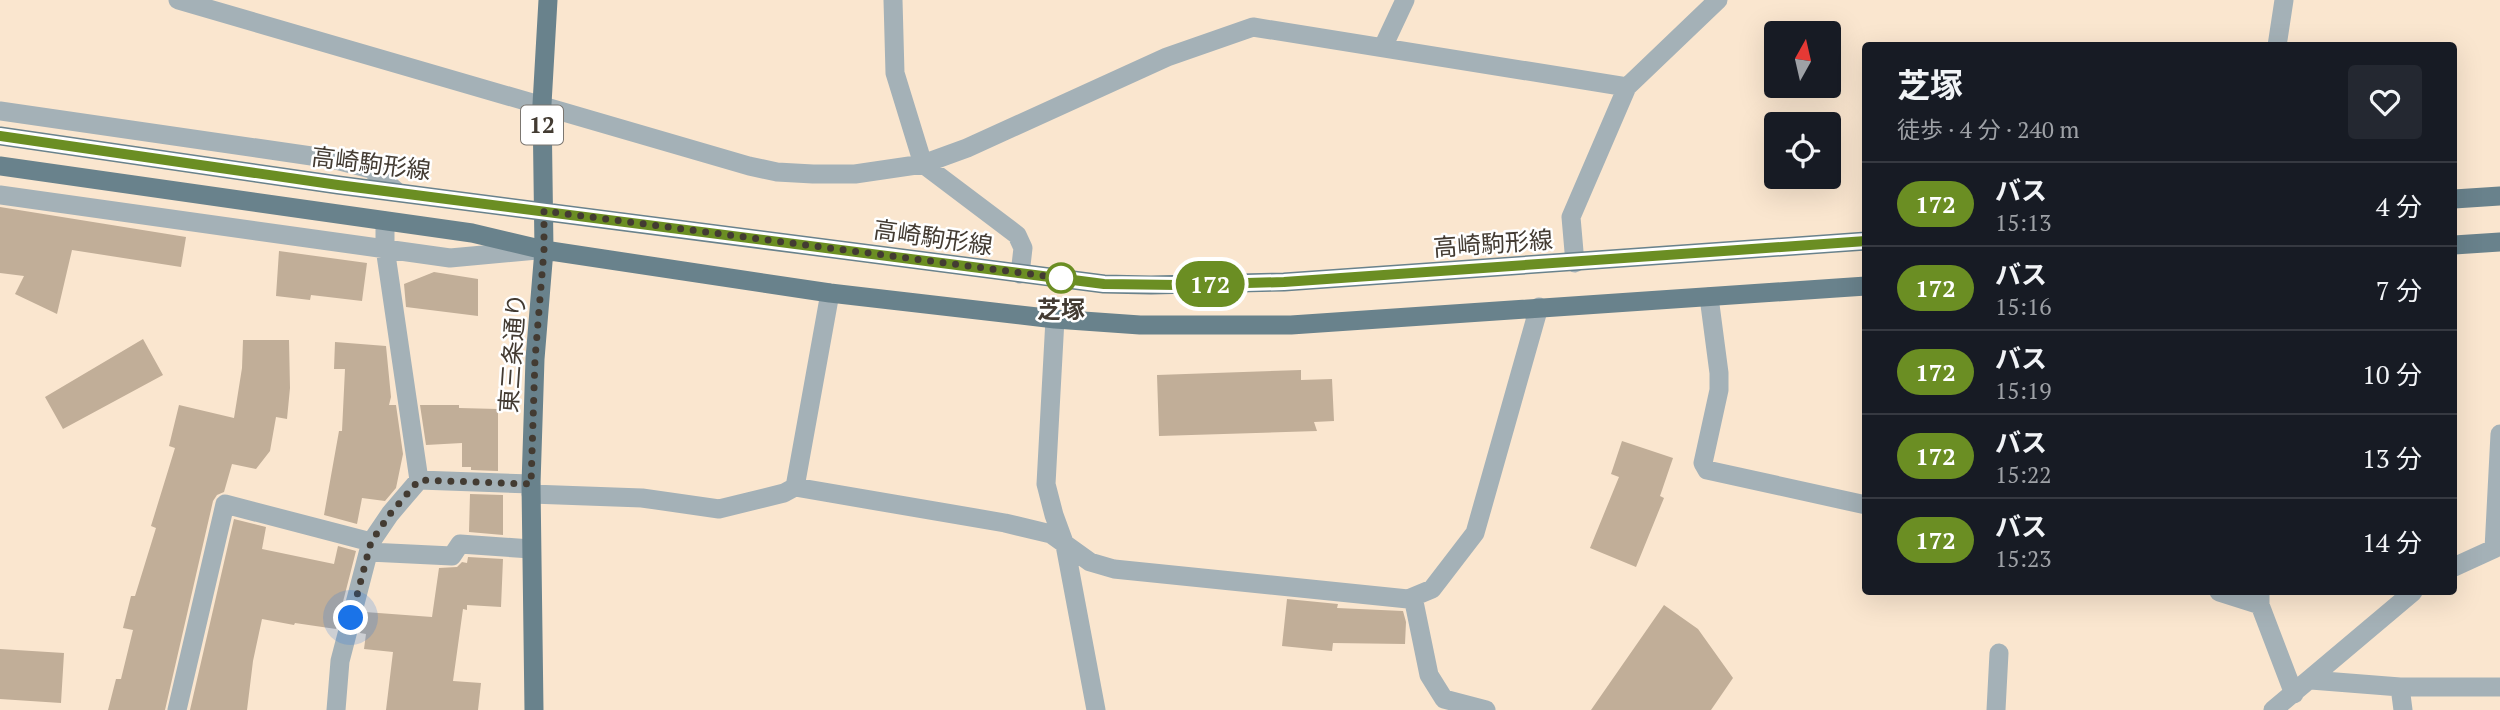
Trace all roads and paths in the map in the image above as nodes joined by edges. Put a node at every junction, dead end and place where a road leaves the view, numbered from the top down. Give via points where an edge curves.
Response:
1 (178, 0) edge
2 (548, 0) edge
3 (893, 0) edge
4 (1405, 0) edge
5 (1718, 0) edge
6 (2284, 0) edge
7 (2278, 42) edge
8 (1383, 47) junction
9 (1627, 87) junction
10 (542, 104) junction
11 (0, 111) edge
12 (0, 136) edge
13 (923, 164) junction
14 (0, 166) edge
15 (396, 191) junction
16 (0, 195) edge
17 (2500, 196) edge
18 (2457, 199) edge
19 (544, 211) junction
20 (385, 221) junction
21 (1862, 241) edge
22 (2500, 242) edge
23 (2457, 245) edge
24 (385, 248) junction
25 (544, 250) junction
26 (1575, 263) junction
27 (1020, 274) junction
28 (1862, 286) edge
29 (830, 293) junction
30 (1709, 297) junction
31 (1539, 307) junction
32 (1055, 319) junction
33 (2500, 434) edge
34 (419, 480) junction
35 (795, 487) junction
36 (531, 489) junction
37 (1862, 504) edge
38 (1065, 545) junction
39 (370, 547) junction
40 (2497, 548) edge
41 (531, 549) junction
42 (2457, 566) edge
43 (2240, 595) edge
44 (2410, 595) edge
45 (1413, 597) junction
46 (2260, 598) edge
47 (1998, 653) dead end
48 (2311, 680) junction
49 (2400, 687) junction
50 (2500, 687) edge
51 (2294, 694) junction
52 (177, 710) edge
53 (336, 710) edge
54 (534, 710) edge
55 (1096, 710) edge
56 (1486, 710) edge
57 (1996, 710) edge
58 (2273, 710) edge
59 (2403, 710) edge

1 - 10 street
2 - 10 main road, 東三条通り / 12
3 - 13 street via 895,73
4 - 8 street
5 - 9 street
6 - 7 street
8 - 9 street
8 - 13 street via 1254,27 1167,57
9 - 26 street via 1571,217
10 - 13 street via 778,172 855,174
10 - 19 main road, 東三条通り / 12
11 - 15 street via 332,159 371,169
12 - 15 main road, 高崎駒形線
13 - 27 street via 1017,235 1023,248
14 - 20 main road
15 - 19 main road, 高崎駒形線
16 - 24 street
17 - 18 main road
19 - 25 main road, 東三条通り / 12
19 - 27 main road, 高崎駒形線
20 - 24 street
20 - 25 main road via 472,233
21 - 26 main road, 高崎駒形線
22 - 23 main road
24 - 25 street via 450,258
24 - 34 street
25 - 29 main road
25 - 36 main road, 東三条通り / 12
26 - 27 main road, 高崎駒形線 via 1206,285 1104,284
28 - 30 main road
29 - 32 main road
29 - 35 street
30 - 31 main road
30 - 37 street via 1719,373 1703,463 1707,470
31 - 32 main road via 1278,325 1140,325
31 - 45 street via 1475,533 1432,589
32 - 38 street via 1046,484
33 - 40 street
34 - 36 street
34 - 39 street
35 - 36 street via 719,509
35 - 38 street via 1005,523 1051,534
36 - 41 main road, 東三条通り / 12
38 - 45 street via 1090,562 1114,569
38 - 55 street
39 - 41 street via 452,556 460,544
39 - 52 street via 225,504
39 - 53 street via 340,662
40 - 42 street
41 - 54 main road, 東三条通り / 12
43 - 46 street
44 - 48 street
45 - 56 street via 1429,676 1444,699
46 - 51 street
47 - 57 street
48 - 49 street
48 - 51 street
49 - 50 street
49 - 59 street
51 - 58 street

